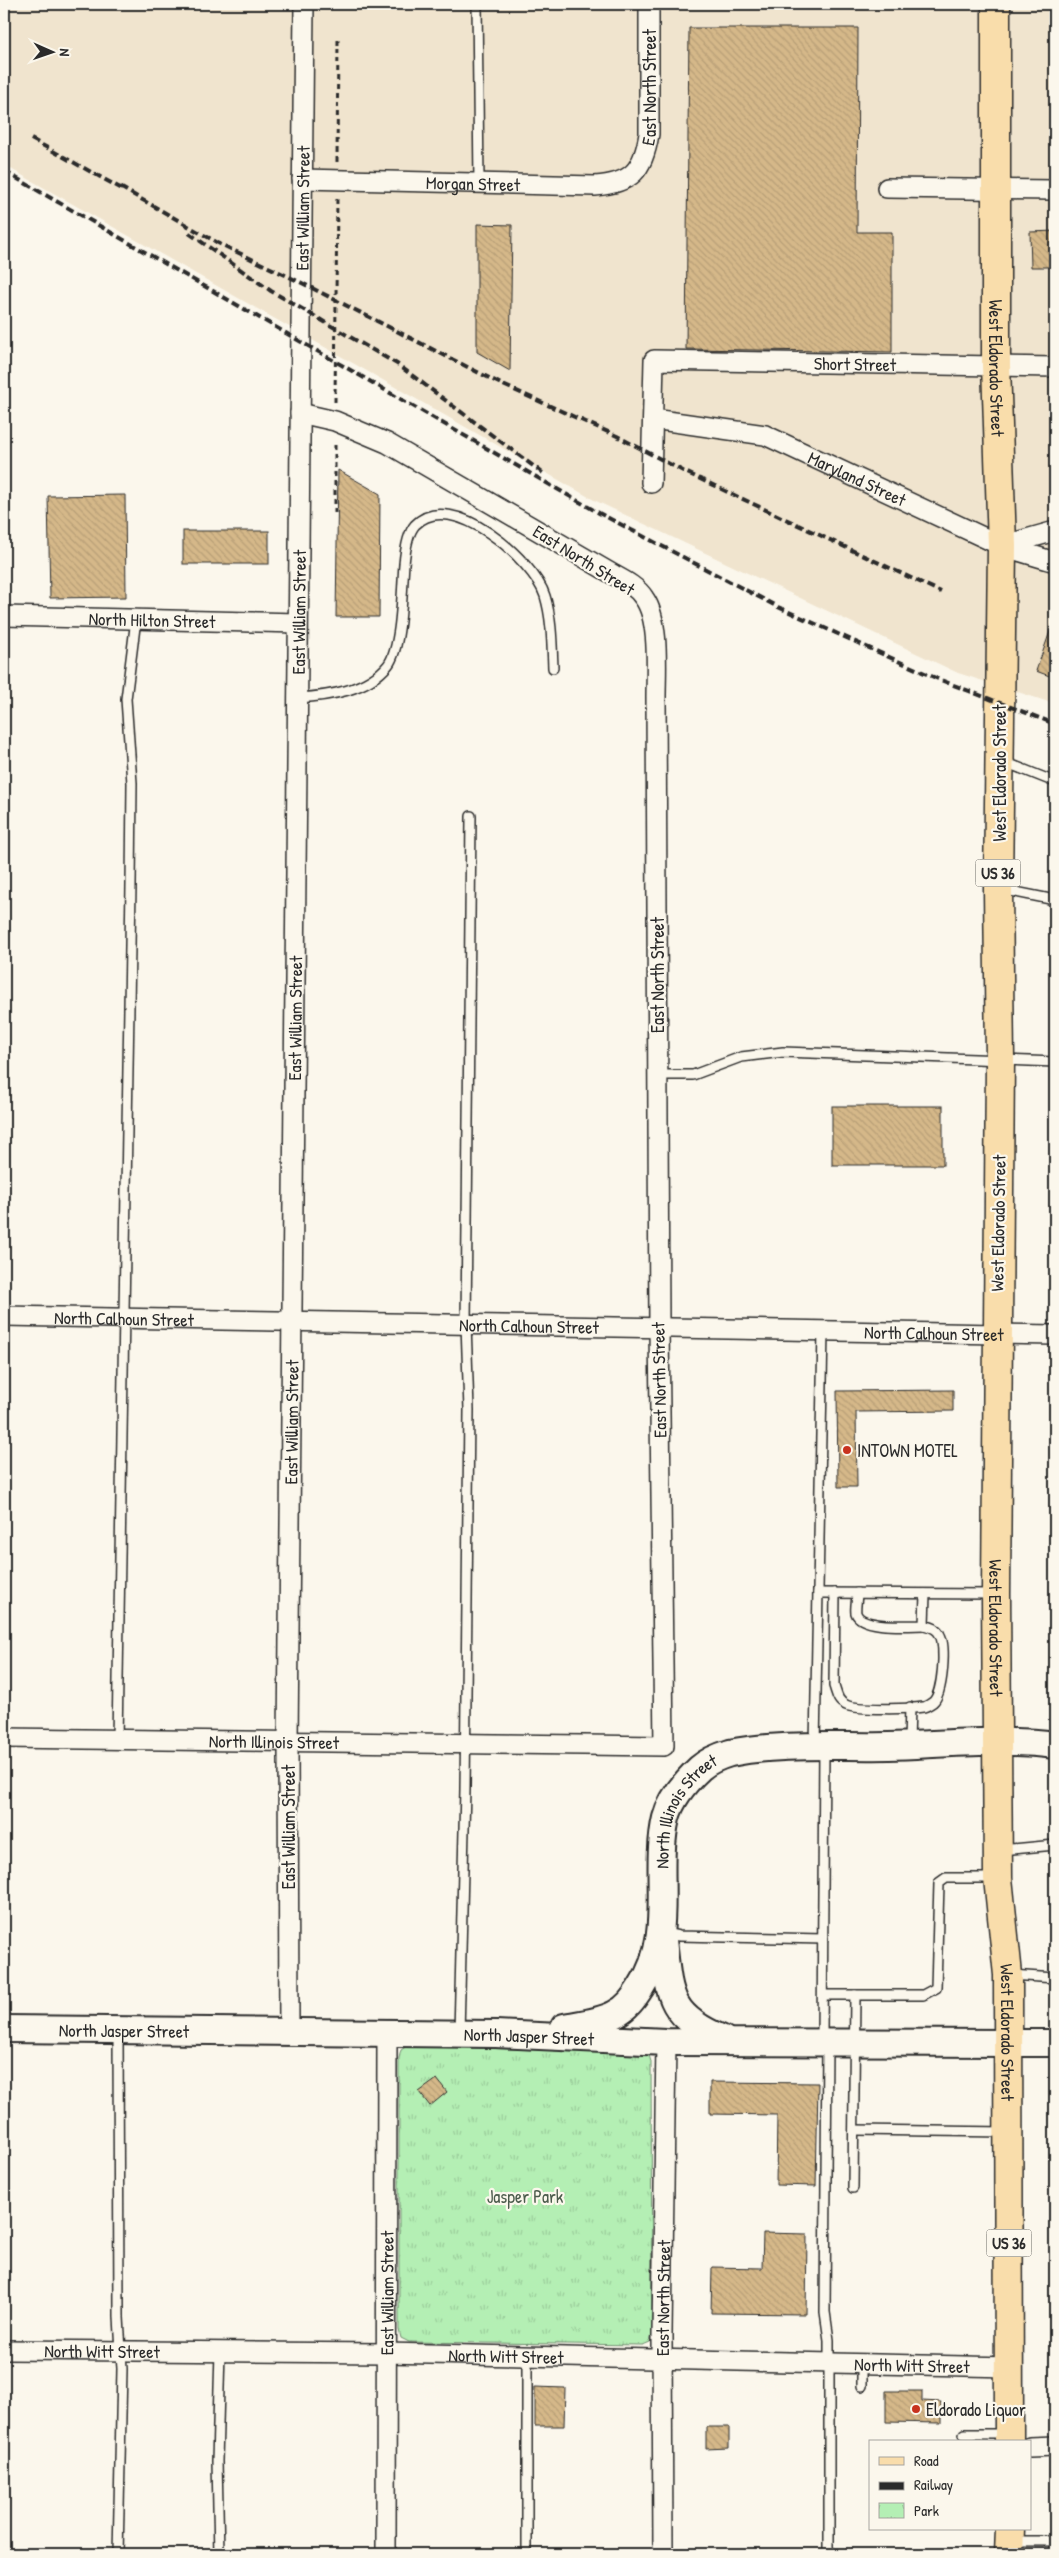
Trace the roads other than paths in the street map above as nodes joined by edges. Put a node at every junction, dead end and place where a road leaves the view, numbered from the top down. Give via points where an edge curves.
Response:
1 (304, 4) edge
2 (477, 4) edge
3 (649, 4) edge
4 (996, 4) edge
5 (638, 169) joint
6 (302, 179) junction
7 (479, 183) junction
8 (887, 188) dead end
9 (996, 189) junction
10 (1055, 190) edge
11 (996, 365) junction
12 (1055, 367) edge
13 (300, 413) junction
14 (653, 419) junction
15 (651, 482) dead end
16 (1055, 531) edge
17 (1002, 546) junction
18 (1055, 562) edge
19 (4, 616) edge
20 (136, 619) junction
21 (298, 623) junction
22 (553, 668) dead end
23 (298, 698) junction
24 (1000, 760) junction
25 (1055, 782) edge
26 (471, 816) dead end
27 (998, 889) junction
28 (1055, 900) edge
29 (1000, 1060) junction
30 (1055, 1062) edge
31 (658, 1075) junction
32 (4, 1316) edge
33 (124, 1319) junction
34 (292, 1322) junction
35 (466, 1324) junction
36 (659, 1328) junction
37 (823, 1331) junction
38 (997, 1334) junction
39 (1055, 1335) edge
40 (818, 1593) junction
41 (835, 1593) junction
42 (857, 1593) junction
43 (925, 1594) junction
44 (996, 1594) junction
45 (924, 1626) junction
46 (910, 1707) junction
47 (4, 1738) edge
48 (117, 1740) junction
49 (288, 1742) junction
50 (998, 1743) junction
51 (466, 1744) junction
52 (909, 1745) junction
53 (1055, 1745) edge
54 (664, 1746) joint
55 (819, 1747) junction
56 (1055, 1845) edge
57 (998, 1851) junction
58 (998, 1878) junction
59 (662, 1932) junction
60 (823, 1939) junction
61 (1008, 1975) junction
62 (1055, 1978) edge
63 (823, 1994) junction
64 (855, 1995) junction
65 (4, 2029) edge
66 (118, 2030) junction
67 (289, 2030) junction
68 (387, 2032) junction
69 (460, 2034) junction
70 (496, 2034) junction
71 (666, 2042) junction
72 (731, 2042) junction
73 (825, 2043) junction
74 (856, 2043) junction
75 (1008, 2044) junction
76 (1055, 2044) edge
77 (854, 2130) junction
78 (1009, 2132) junction
79 (853, 2188) dead end
80 (4, 2350) edge
81 (120, 2350) junction
82 (220, 2351) junction
83 (386, 2353) junction
84 (527, 2356) junction
85 (662, 2358) junction
86 (829, 2363) junction
87 (862, 2364) junction
88 (1009, 2367) junction
89 (862, 2386) dead end
90 (964, 2434) dead end
91 (1009, 2440) edge
92 (1016, 2440) edge
93 (1032, 2443) edge
94 (1055, 2446) edge
95 (1055, 2541) edge
96 (1010, 2542) edge
97 (118, 2554) edge
98 (219, 2554) edge
99 (386, 2554) edge
100 (527, 2554) edge
101 (664, 2554) edge
102 (829, 2554) edge

1 - 6 street, East William Street
2 - 7 lane
3 - 5 street, East North Street via 648,134 646,152
4 - 9 main road, West Eldorado Street / US 36
5 - 7 street, Morgan Street via 628,180 615,185
6 - 7 street, Morgan Street
6 - 13 street, East William Street
8 - 9 street
9 - 10 street
9 - 11 main road, West Eldorado Street / US 36
11 - 12 street, Short Street
11 - 14 street, Short Street via 654,360
11 - 17 main road, West Eldorado Street / US 36
13 - 21 street, East William Street
13 - 31 street, East North Street via 335,421 395,448 634,587 646,599 655,638
14 - 15 street
14 - 17 street, Maryland Street via 765,435
16 - 17 street
17 - 18 street, Maryland Street
17 - 24 main road, West Eldorado Street / US 36
19 - 20 street, North Hilton Street
20 - 21 street, North Hilton Street
20 - 33 lane via 126,699 132,792
21 - 23 street, East William Street
22 - 23 lane via 545,595 530,570 512,550 477,525 453,514 429,515 415,525 409,538 401,615 388,664 372,678 336,695
23 - 34 street, East William Street
24 - 25 lane
24 - 27 main road, West Eldorado Street / US 36
26 - 35 lane
27 - 28 lane
27 - 29 main road, West Eldorado Street / US 36
29 - 30 lane
29 - 31 lane via 784,1052 741,1057 693,1075
29 - 38 main road, West Eldorado Street / US 36
31 - 36 street, East North Street
32 - 33 street, North Calhoun Street
33 - 34 street, North Calhoun Street
33 - 48 lane
34 - 35 street, North Calhoun Street
34 - 49 street, East William Street
35 - 36 street, North Calhoun Street
35 - 51 lane via 469,1410
36 - 37 street, North Calhoun Street
36 - 54 street, East North Street
37 - 38 street, North Calhoun Street
37 - 40 lane
38 - 39 street, North Calhoun Street
38 - 44 main road, West Eldorado Street / US 36
40 - 41 lane
40 - 55 lane
41 - 42 lane
41 - 46 lane via 834,1686 838,1700 858,1708
42 - 43 lane
42 - 45 lane via 856,1613 869,1624
43 - 44 lane
43 - 45 lane
44 - 50 main road, West Eldorado Street / US 36
45 - 46 lane via 936,1629 941,1636 940,1694 925,1707
46 - 52 lane
47 - 48 street, North Illinois Street
48 - 49 street, North Illinois Street
49 - 51 street, North Illinois Street
49 - 67 street, East William Street
50 - 52 street, North Illinois Street
50 - 53 street, North Illinois Street
50 - 57 main road, West Eldorado Street / US 36
51 - 54 street, North Illinois Street
51 - 69 lane
52 - 55 street, North Illinois Street
55 - 59 street, North Illinois Street via 730,1754 701,1768 686,1783 674,1800 663,1835
55 - 60 lane
56 - 57 lane
57 - 58 main road, West Eldorado Street / US 36
58 - 61 main road, West Eldorado Street / US 36
58 - 64 lane via 946,1878 939,1883 936,1988 923,1995
59 - 60 lane via 679,1936
59 - 70 street, North Illinois Street via 646,1981 632,2002 616,2014 574,2025
59 - 72 street via 670,1991 677,2009 689,2021
60 - 63 lane
61 - 62 lane
61 - 75 main road, West Eldorado Street / US 36
63 - 64 lane
63 - 73 lane
64 - 74 lane
65 - 66 street, North Jasper Street
66 - 67 street, North Jasper Street
66 - 81 lane
67 - 68 street, North Jasper Street
68 - 69 street, North Jasper Street
68 - 83 street, East William Street
69 - 70 street, North Jasper Street
70 - 71 street, North Jasper Street
71 - 72 street, North Jasper Street
71 - 85 street, East North Street
72 - 73 street, North Jasper Street
73 - 74 street, North Jasper Street
73 - 86 lane via 825,2312
74 - 75 street, North Jasper Street
74 - 77 lane
75 - 76 street, North Jasper Street
75 - 78 main road, West Eldorado Street / US 36
77 - 78 lane
77 - 79 lane
78 - 88 main road, West Eldorado Street / US 36
80 - 81 street, North Witt Street
81 - 82 street, North Witt Street
81 - 97 lane
82 - 83 street, North Witt Street
82 - 98 lane
83 - 84 street, North Witt Street
83 - 99 street, East William Street
84 - 85 street, North Witt Street
84 - 100 lane
85 - 86 street, North Witt Street
85 - 101 street, East North Street
86 - 87 street, North Witt Street
86 - 102 lane
87 - 88 street, North Witt Street
87 - 89 lane
88 - 92 main road, West Eldorado Street / US 36
90 - 91 lane
93 - 94 street
95 - 96 lane

